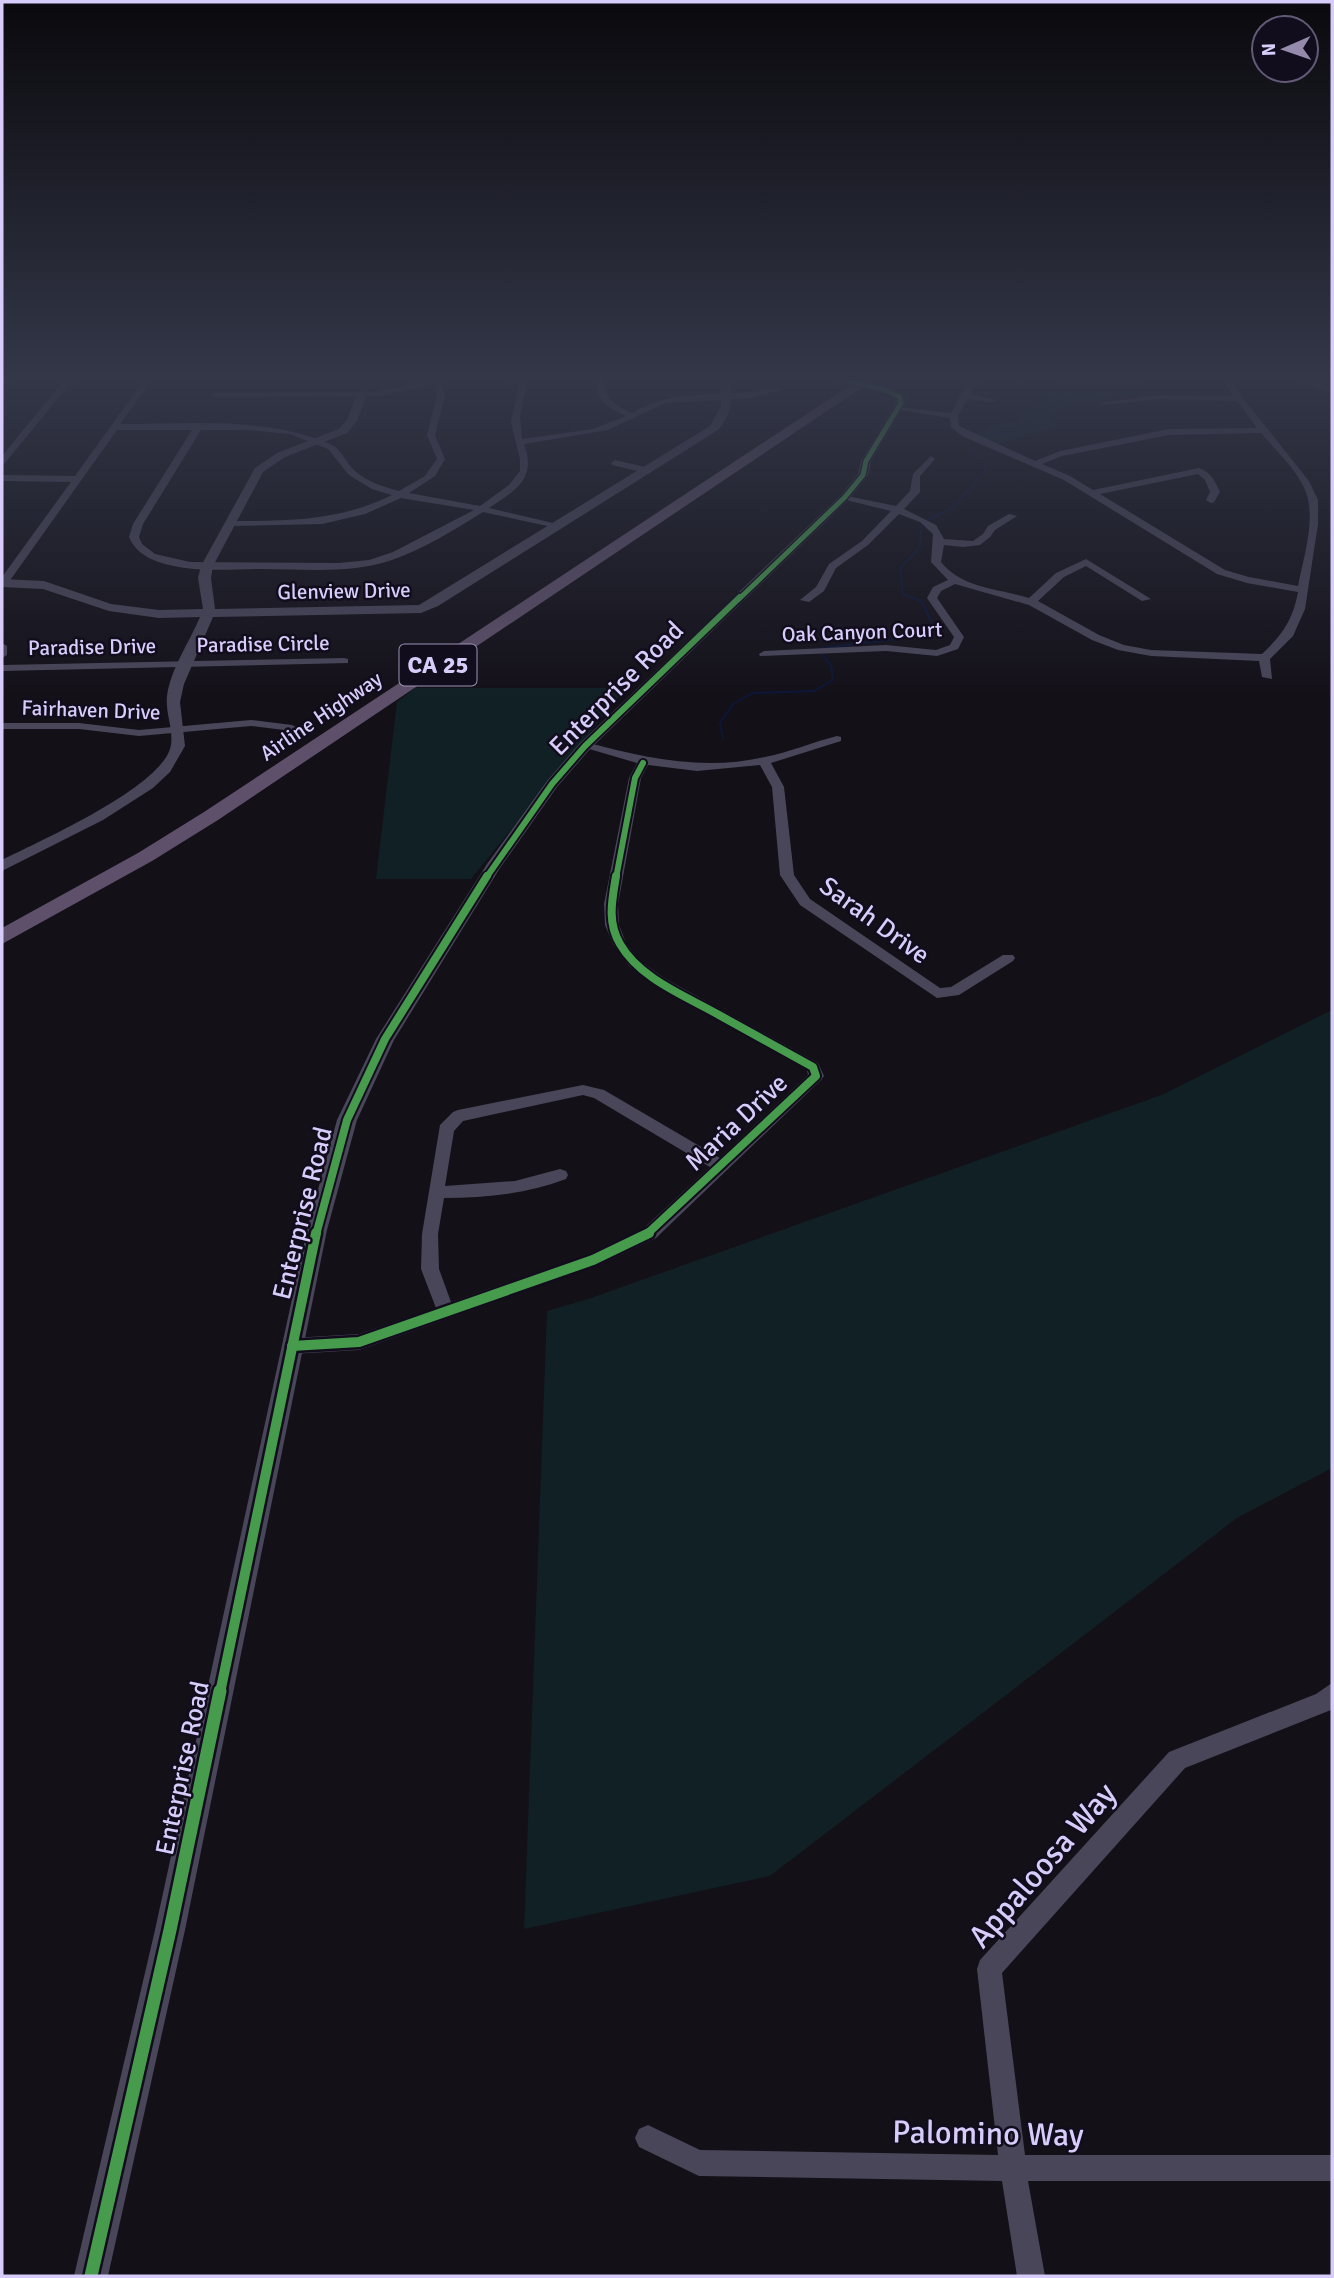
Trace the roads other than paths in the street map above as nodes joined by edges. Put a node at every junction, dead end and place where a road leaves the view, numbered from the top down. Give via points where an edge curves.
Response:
1 (73, 486) edge
2 (161, 486) edge
3 (251, 486) edge
4 (377, 486) edge
5 (415, 486) edge
6 (513, 486) edge
7 (619, 486) edge
8 (707, 486) edge
9 (854, 486) edge
10 (915, 486) edge
11 (1079, 486) edge
12 (1125, 486) edge
13 (1213, 486) edge
14 (1307, 486) edge
15 (1092, 493) junction
16 (401, 495) junction
17 (845, 497) junction
18 (1211, 500) dead end
19 (479, 508) junction
20 (898, 511) junction
21 (1012, 516) dead end
22 (231, 524) junction
23 (554, 526) junction
24 (940, 541) junction
25 (207, 566) junction
26 (956, 580) junction
27 (2, 583) edge
28 (1302, 590) junction
29 (1146, 599) dead end
30 (805, 600) dead end
31 (1031, 602) junction
32 (208, 614) junction
33 (2, 646) edge
34 (764, 654) dead end
35 (2, 655) edge
36 (1264, 658) junction
37 (344, 661) dead end
38 (183, 664) junction
39 (2, 668) edge
40 (1268, 677) dead end
41 (2, 726) edge
42 (292, 728) dead end
43 (179, 731) junction
44 (837, 739) dead end
45 (585, 746) junction
46 (764, 761) junction
47 (643, 762) junction
48 (3, 864) edge
49 (2, 937) edge
50 (1008, 958) dead end
51 (721, 1166) junction
52 (560, 1175) dead end
53 (436, 1192) junction
54 (446, 1311) junction
55 (292, 1346) junction
56 (1329, 1703) edge
57 (648, 2138) dead end
58 (1013, 2168) junction
59 (1332, 2168) edge
60 (91, 2276) edge
61 (1031, 2276) edge

1 - 27 street
2 - 25 street via 138,524 134,537 139,548 180,564
3 - 22 street
4 - 16 street
5 - 16 street
6 - 19 street
7 - 23 street, Glenview Drive
8 - 49 main road, Airline Highway / CA 25 via 211,816
9 - 17 street, Enterprise Road
10 - 20 street
11 - 15 street
12 - 15 street
13 - 18 street
14 - 28 street via 1313,500 1312,524
15 - 28 street via 1221,572
16 - 19 street
16 - 22 street via 338,520
17 - 20 street
17 - 45 street, Enterprise Road
19 - 23 street
19 - 25 street via 414,547 380,560 344,565
20 - 24 street via 929,523
20 - 30 street via 832,566 820,589
21 - 24 street via 996,523 979,542
22 - 25 street
23 - 32 street, Glenview Drive via 421,608
24 - 26 street via 936,562
25 - 32 street via 203,580
26 - 31 street
26 - 34 street, Oak Canyon Court via 937,589 932,598 959,638 947,651 886,648
27 - 32 street, Glenview Drive via 44,585 125,610
28 - 36 street via 1289,634
29 - 31 street via 1086,562 1060,575
31 - 36 street via 1132,651
32 - 38 street
33 - 35 street
36 - 40 street
37 - 38 street, Paradise Circle
38 - 39 street, Paradise Drive
38 - 43 street via 173,709
41 - 43 street, Fairhaven Drive
42 - 43 street, Fairhaven Drive via 251,723
43 - 48 street via 176,754 152,782
44 - 46 street
45 - 47 street
45 - 55 street, Enterprise Road via 493,867 385,1039 360,1089 326,1193
46 - 47 street via 710,767
46 - 50 street, Sarah Drive via 778,787 787,875 805,902 937,993 954,992
47 - 51 street, Maria Drive via 635,778 611,904 612,925 620,944 634,963 659,981 813,1067 816,1076
51 - 53 street via 599,1094 583,1090 458,1116 446,1129
51 - 54 street, Maria Drive via 650,1233 593,1259
52 - 53 street via 533,1186
53 - 54 street via 430,1269
54 - 55 street, Maria Drive via 359,1342
55 - 60 street, Enterprise Road via 170,1930
56 - 58 street, Appaloosa Way via 1177,1760 989,1969
57 - 58 street, Palomino Way via 699,2162
58 - 59 street, Palomino Way
58 - 61 street, Appaloosa Way

